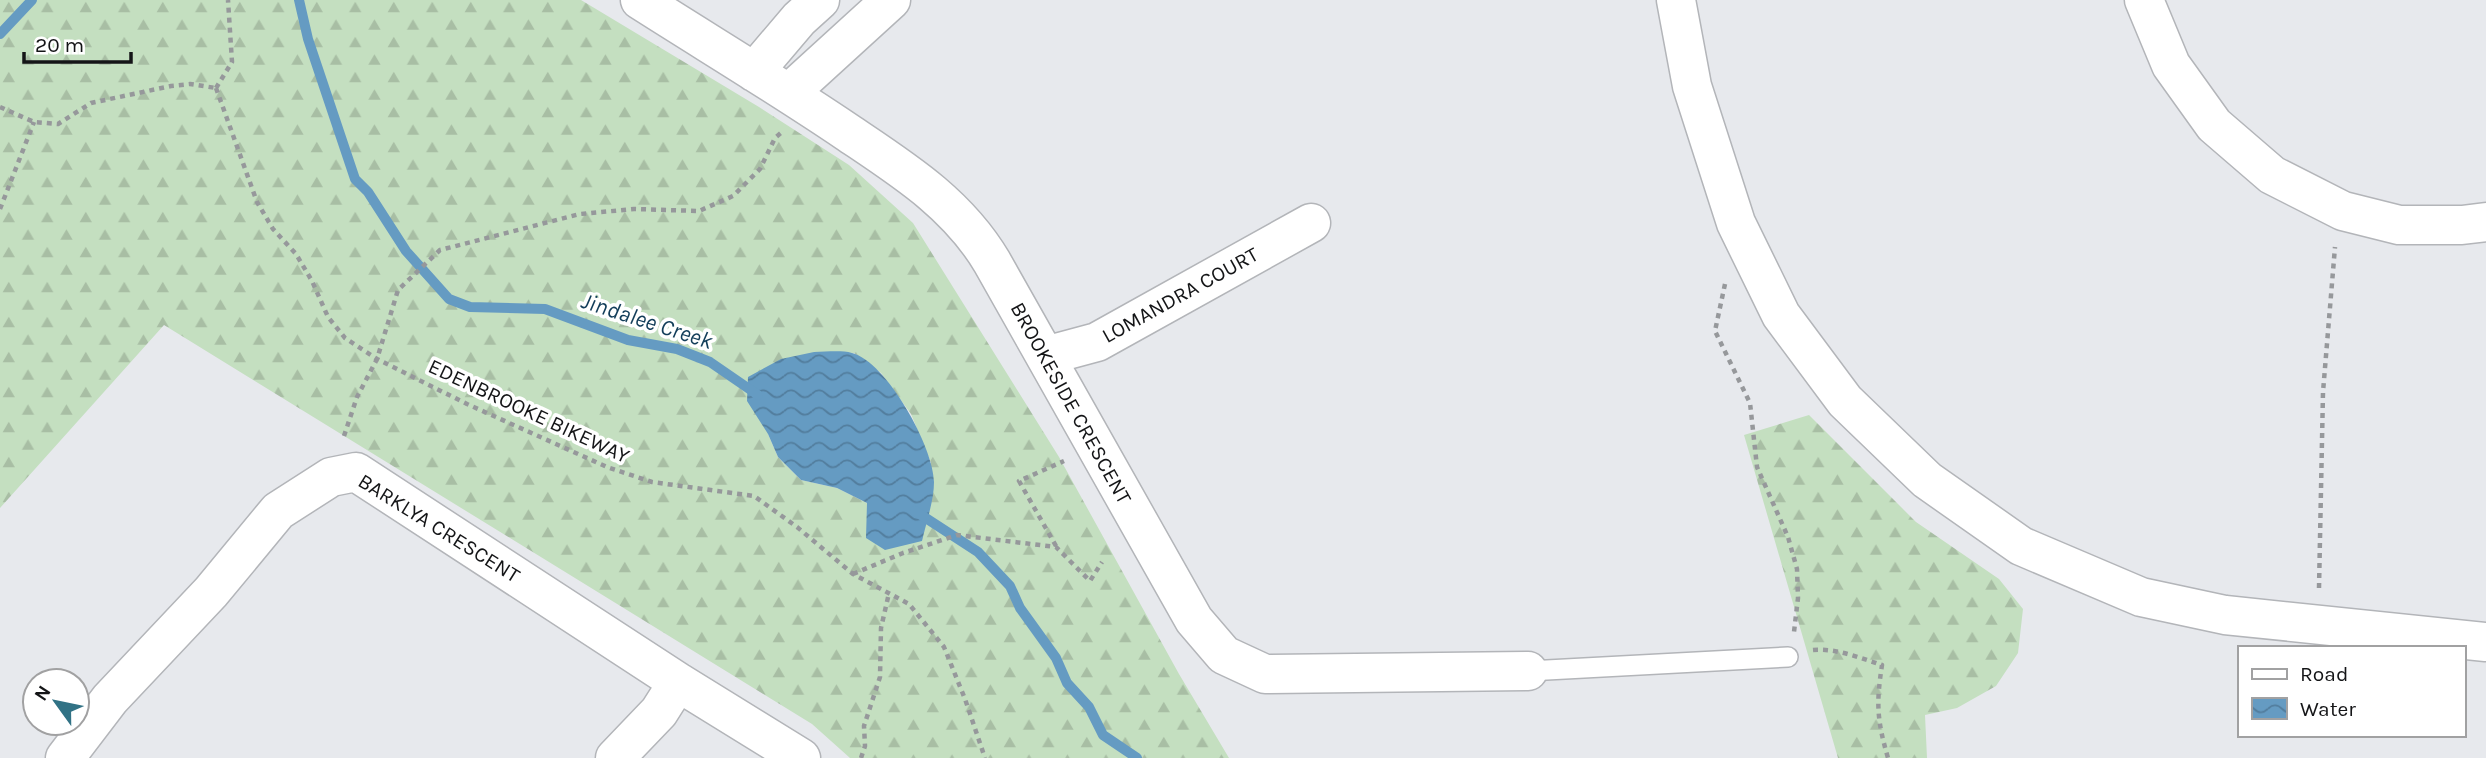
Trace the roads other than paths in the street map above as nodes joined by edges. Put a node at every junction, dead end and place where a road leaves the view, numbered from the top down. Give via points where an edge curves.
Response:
1 (640, 0) edge
2 (820, 0) edge
3 (891, 0) edge
4 (1676, 0) edge
5 (2144, 0) edge
6 (754, 72) junction
7 (799, 99) junction
8 (2486, 222) edge
9 (1311, 223) dead end
10 (1045, 356) junction
11 (2486, 642) edge
12 (1788, 657) road end
13 (1528, 671) joint
14 (678, 682) junction
15 (65, 758) edge
16 (615, 758) edge
17 (801, 758) edge

1 - 6 street, BROOKESIDE CRESCENT
2 - 6 street
3 - 7 street
4 - 11 street via 1692,86 1736,223 1781,315 1845,401 1927,480 2021,546 2141,597 2225,615
5 - 8 street via 2171,65 2214,125 2272,175 2343,211 2399,225
6 - 7 street, BROOKESIDE CRESCENT
7 - 10 street, BROOKESIDE CRESCENT via 922,183 963,221 983,246
9 - 10 street, LOMANDRA COURT via 1097,342
10 - 13 street, BROOKESIDE CRESCENT via 1194,620 1224,655 1265,674
12 - 13 lane
14 - 15 street, BARKLYA CRESCENT via 356,472 331,477 278,511 211,592 110,699
14 - 16 street via 659,712
14 - 17 street, BARKLYA CRESCENT

